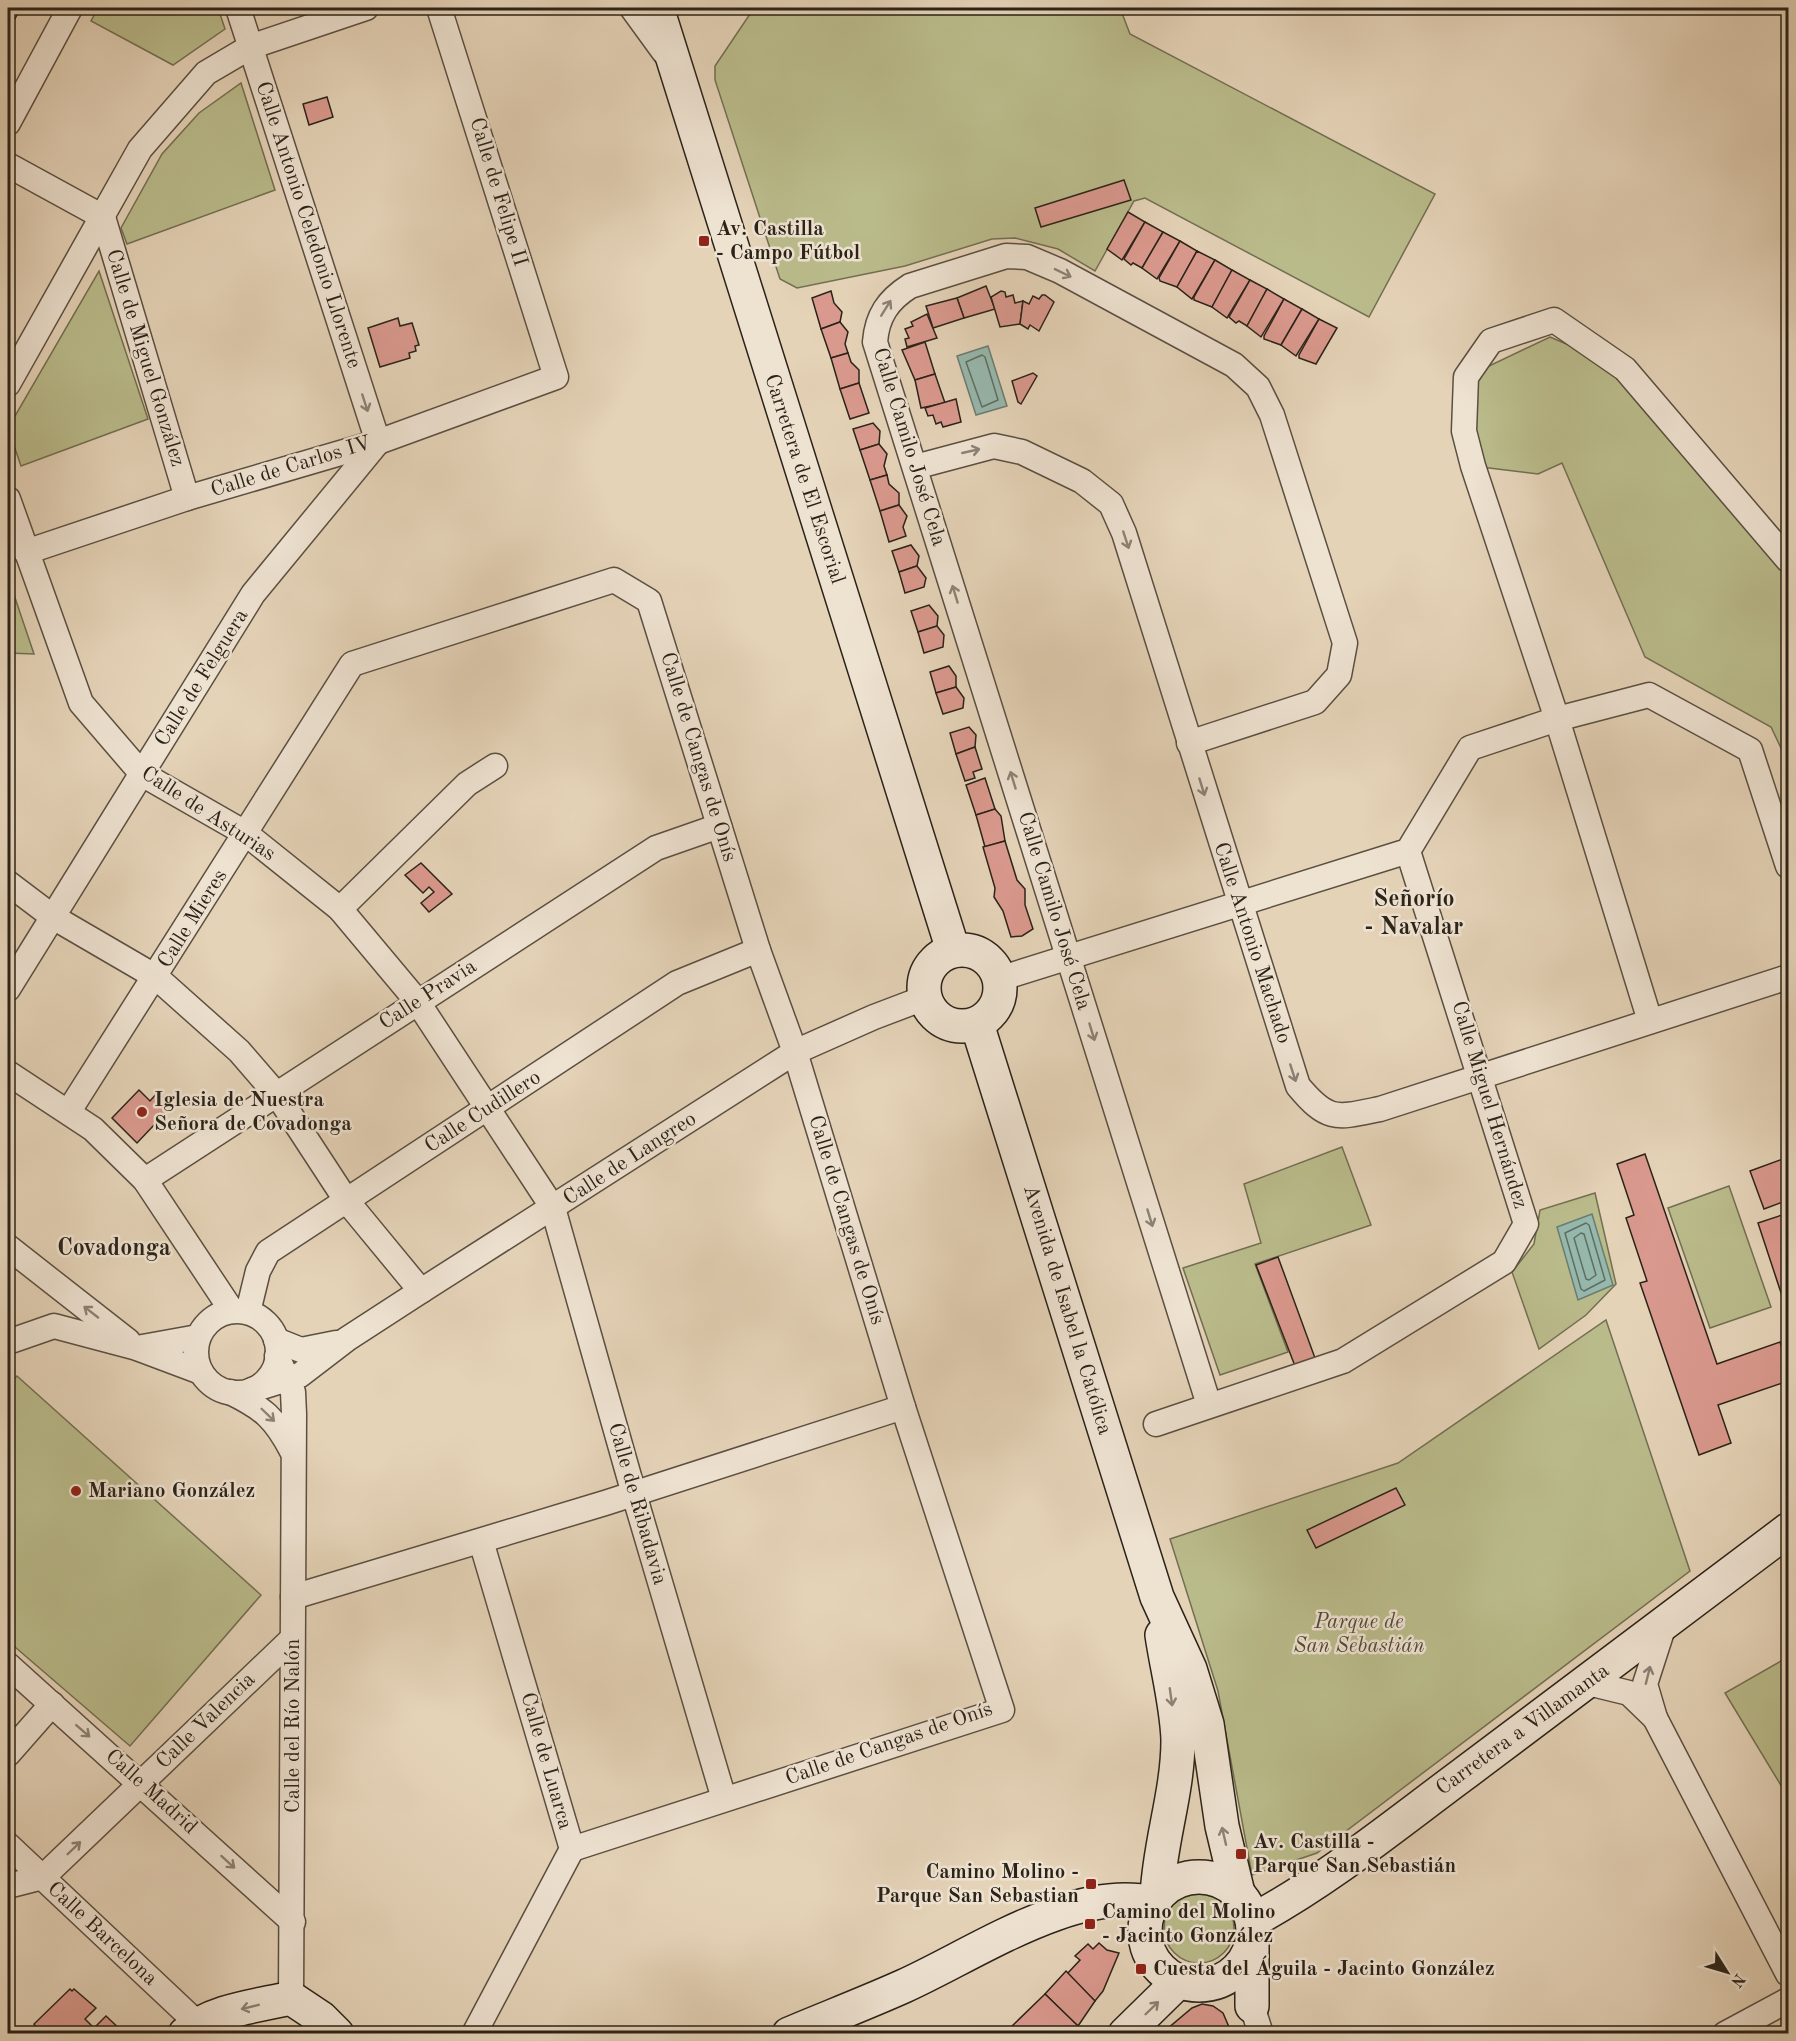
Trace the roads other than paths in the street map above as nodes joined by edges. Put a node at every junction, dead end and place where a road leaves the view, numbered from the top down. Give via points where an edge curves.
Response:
1 (70, 8) edge
2 (238, 8) edge
3 (366, 8) edge
4 (440, 8) edge
5 (632, 8) edge
6 (664, 16) edge
7 (250, 46) junction
8 (675, 66) junction
9 (8, 123) edge
10 (8, 165) edge
11 (103, 217) junction
12 (556, 377) joint
13 (8, 384) edge
14 (378, 442) junction
15 (915, 467) junction
16 (187, 498) junction
17 (8, 499) edge
18 (26, 552) junction
19 (1788, 560) edge
20 (352, 664) joint
21 (1557, 719) junction
22 (1189, 743) junction
23 (495, 766) dead end
24 (142, 774) junction
25 (719, 826) junction
26 (245, 833) junction
27 (1408, 851) junction
28 (1788, 866) edge
29 (8, 883) edge
30 (1239, 904) junction
31 (340, 909) junction
32 (53, 917) junction
33 (758, 950) junction
34 (953, 950) junction
35 (1068, 956) junction
36 (156, 977) junction
37 (1788, 977) edge
38 (999, 980) junction
39 (8, 989) edge
40 (924, 998) junction
41 (417, 1001) junction
42 (1650, 1021) junction
43 (977, 1024) junction
44 (795, 1052) junction
45 (8, 1073) edge
46 (1481, 1076) junction
47 (278, 1096) junction
48 (488, 1109) junction
49 (69, 1111) junction
50 (145, 1180) junction
51 (346, 1200) junction
52 (553, 1208) junction
53 (8, 1247) edge
54 (421, 1291) junction
55 (240, 1311) junction
56 (198, 1337) junction
57 (347, 1339) junction
58 (8, 1342) edge
59 (137, 1348) junction
60 (277, 1348) junction
61 (319, 1360) junction
62 (201, 1372) junction
63 (287, 1378) junction
64 (241, 1391) junction
65 (1209, 1405) junction
66 (903, 1407) junction
67 (294, 1414) junction
68 (1156, 1424) dead end
69 (293, 1454) junction
70 (634, 1494) junction
71 (1788, 1530) edge
72 (481, 1541) junction
73 (293, 1597) junction
74 (1157, 1597) junction
75 (1665, 1622) junction
76 (292, 1639) junction
77 (8, 1665) edge
78 (1588, 1683) junction
79 (52, 1704) junction
80 (1655, 1718) junction
81 (8, 1754) edge
82 (142, 1783) junction
83 (724, 1799) junction
84 (8, 1845) edge
85 (572, 1849) junction
86 (43, 1877) junction
87 (8, 1886) edge
88 (1154, 1900) junction
89 (1248, 1918) junction
90 (293, 1922) junction
91 (1788, 1974) edge
92 (1179, 1981) junction
93 (1216, 1983) junction
94 (291, 1998) junction
95 (1788, 2000) edge
96 (1257, 2020) edge
97 (191, 2028) edge
98 (249, 2034) edge
99 (337, 2034) edge
100 (474, 2034) edge
101 (789, 2034) edge
102 (1125, 2034) edge
103 (1725, 2034) edge

1 - 9 street
2 - 7 street, Calle Antonio Celedonio Llorente
3 - 7 street
4 - 12 street, Calle de Felipe II
5 - 8 street
6 - 8 street, Carretera de El Escorial
7 - 11 street via 206,73 140,149
7 -> 14 street, Calle Antonio Celedonio Llorente
8 - 34 street, Carretera de El Escorial
10 - 11 street
11 - 13 street
11 - 16 street, Calle de Miguel González
12 - 14 street, Calle de Carlos IV
14 - 16 street, Calle de Carlos IV
14 - 24 street, Calle de Felguera via 253,594
15 -> 22 street, Calle Antonio Machado via 994,446 1022,452 1082,481 1111,504 1124,533
15 -> 22 street, Calle Camilo José Cela via 875,342 881,316 890,300 910,286 1006,256 1027,257 1060,271 1234,365 1258,387 1289,462 1345,643 1339,675 1315,702
35 -> 15 street, Calle Camilo José Cela
16 - 18 street, Calle de Carlos IV
17 - 18 street, Calle de Asturias
18 - 24 street, Calle de Asturias via 81,703
19 - 21 street via 1625,369 1554,320 1491,341 1466,377 1464,431
20 - 25 street, Calle de Cangas de Onís via 614,580 650,601
20 - 26 street, Calle Mieres
21 - 27 street via 1470,748
21 - 28 street via 1650,695 1750,750
21 - 42 street
22 -> 30 street, Calle Antonio Machado
23 - 31 street via 466,784
24 - 26 street, Calle de Asturias
24 - 32 street, Calle de Felguera
25 - 33 street, Calle de Cangas de Onís
25 - 41 street, Calle Pravia via 656,848
26 - 31 street, Calle de Asturias
26 - 36 street, Calle Mieres
27 - 30 street
27 - 46 street, Calle Miguel Hernández
29 - 32 street
30 - 35 street
30 -> 46 street, Calle Antonio Machado via 1298,1086 1317,1109 1345,1117
31 - 41 street, Calle de Asturias
32 - 36 street
32 - 39 street, Calle de Felguera
33 - 44 street, Calle de Cangas de Onís
33 - 48 street, Calle Cudillero via 677,983
34 - 38 street via 965,950 987,959
34 - 40 street via 929,968 923,982
35 - 38 street
35 -> 65 street, Calle Camilo José Cela
36 - 47 street via 239,1051
36 - 49 street, Calle Mieres
37 - 42 street, Calle Antonio Machado
38 - 43 street via 996,1006
40 - 43 street via 929,1010 945,1022 964,1027
40 - 44 street, Calle de Langreo
41 - 47 street, Calle Pravia
41 - 48 street, Calle de Asturias
42 - 46 street, Calle Antonio Machado
43 - 74 street, Avenida de Isabel la Católica
44 - 52 street, Calle de Langreo
44 - 66 street, Calle de Cangas de Onís
45 - 49 street
46 - 65 street, Calle Miguel Hernández via 1526,1224 1504,1262 1343,1361
47 - 50 street, Calle Pravia
47 - 51 street
48 - 51 street, Calle Cudillero
48 - 52 street, Calle de Asturias
49 - 50 street
50 - 55 street
51 - 54 street
51 - 55 street, Calle Cudillero via 268,1252
52 - 54 street, Calle de Langreo
52 - 70 street, Calle de Ribadavia
59 -> 53 street
54 - 57 street, Calle de Langreo
55 - 56 street via 211,1319
55 - 60 street via 260,1318 270,1328
56 - 59 street
56 - 62 street via 196,1349
57 - 60 street via 301,1350
57 - 61 street, Calle del Río Nalón
58 - 59 street via 54,1326
59 - 62 street
60 - 63 street, Calle del Río Nalón
60 - 64 street via 269,1376
61 - 63 street, Calle del Río Nalón via 300,1375
61 - 67 street, Calle del Río Nalón via 303,1382
62 - 64 street via 218,1388
63 - 64 street, Calle del Río Nalón
63 - 67 street, Calle del Río Nalón via 293,1392
64 -> 69 street, Calle del Río Nalón via 273,1419
65 - 68 street, Calle Miguel Hernández
66 - 70 street
66 - 83 street, Calle de Cangas de Onís via 1002,1710
67 - 69 street, Calle del Río Nalón
69 - 73 street, Calle del Río Nalón
70 - 72 street
70 - 83 street, Calle de Ribadavia
71 - 75 street, Carretera a Villamanta
72 - 73 street
72 - 85 street, Calle de Luarca
73 - 76 street, Calle del Río Nalón
74 -> 88 street, Avenida de Isabel la Católica via 1178,1740 1170,1815
89 -> 74 street, Avenida de Isabel la Católica via 1222,1826 1207,1724 1190,1669
75 - 78 street, Carretera a Villamanta
80 -> 75 street via 1645,1684
76 - 82 street, Calle Valencia
76 - 90 street, Calle del Río Nalón
77 - 79 street, Calle Madrid
78 - 80 street via 1629,1693
78 - 89 street, Carretera a Villamanta via 1287,1902
79 - 81 street
79 -> 82 street, Calle Madrid
80 - 91 street
86 -> 82 street, Calle Valencia
82 -> 90 street, Calle Madrid
83 - 85 street, Calle de Cangas de Onís
84 - 86 street, Calle Barcelona
85 - 100 street, Calle de Luarca
86 - 87 street, Calle Valencia
86 - 97 street, Calle Barcelona
88 - 89 street via 1171,1885 1188,1878 1206,1877 1223,1882
88 - 92 street via 1146,1917 1147,1946 1162,1971
88 - 101 street via 1107,1899 1047,1918 904,1986
89 - 93 street via 1245,1959
89 - 96 street, Avenida de Isabel la Católica
90 - 94 street, Calle del Río Nalón
92 - 93 street via 1197,1985
102 -> 92 street
93 - 96 street
94 -> 97 street
94 - 99 street
95 - 103 street
97 - 98 street

